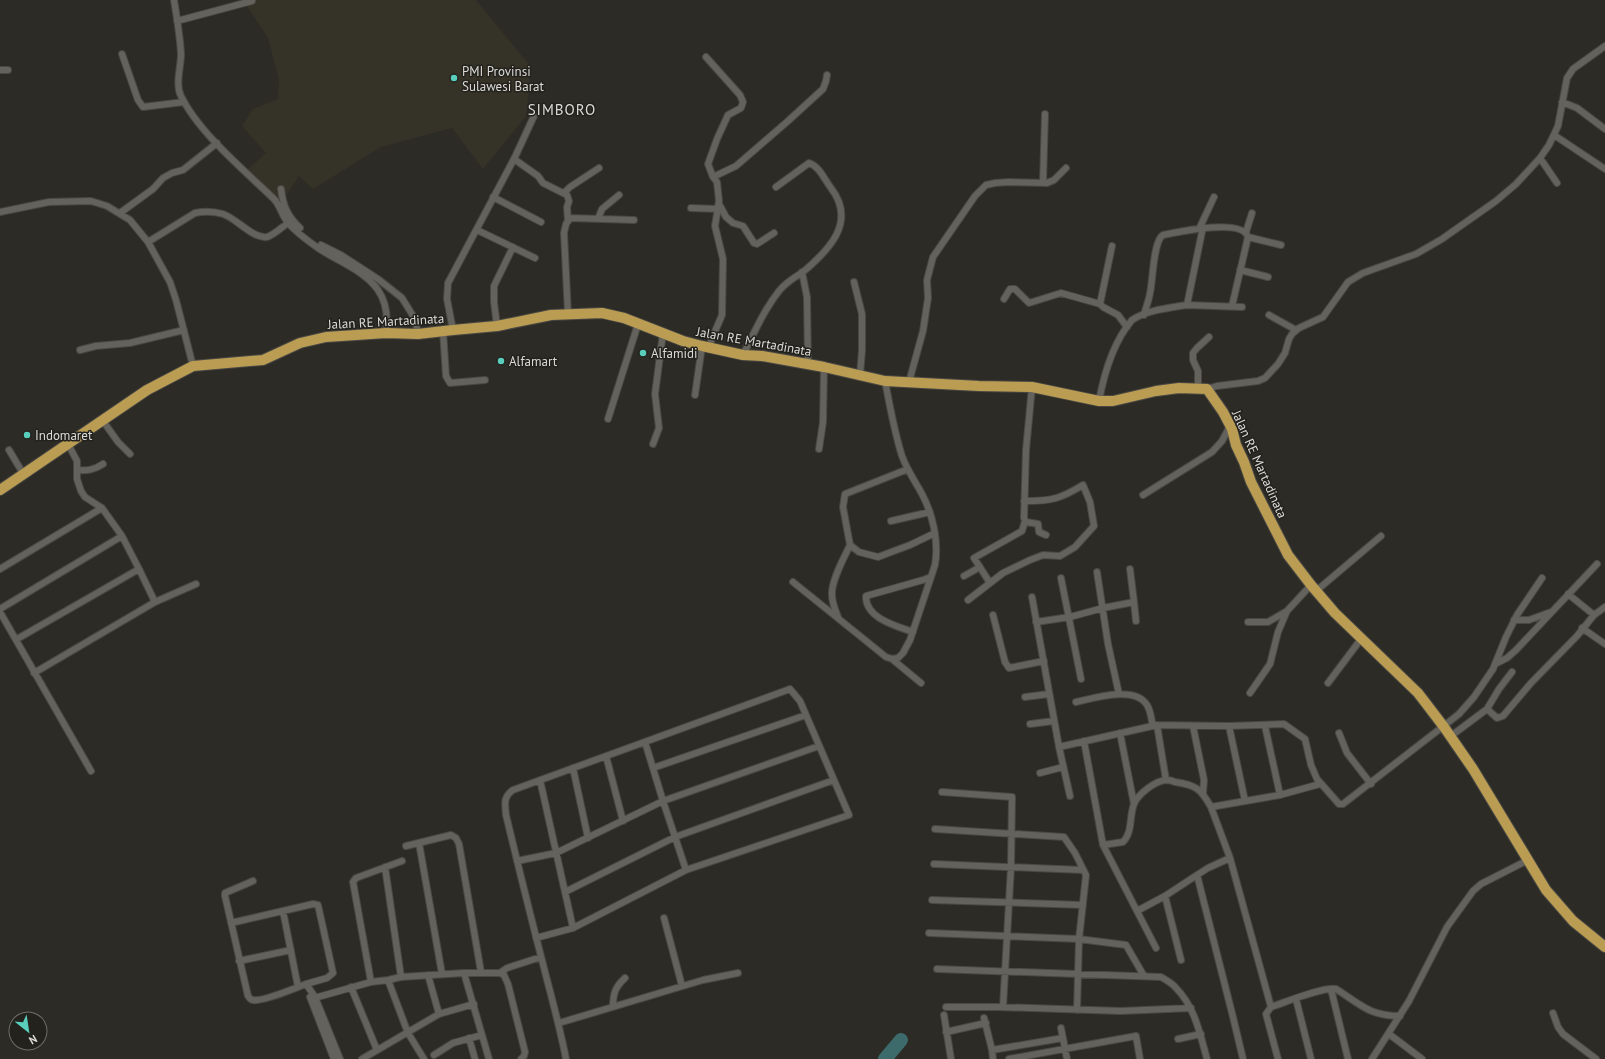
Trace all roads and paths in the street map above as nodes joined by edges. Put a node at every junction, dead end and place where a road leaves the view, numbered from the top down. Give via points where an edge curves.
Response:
1 (174, 0) edge
2 (252, 1) edge
3 (177, 21) junction
4 (1605, 46) edge
5 (122, 54) dead end
6 (706, 57) dead end
7 (0, 70) edge
8 (8, 70) dead end
9 (827, 75) dead end
10 (184, 102) junction
11 (1562, 102) junction
12 (1045, 114) dead end
13 (534, 116) dead end
14 (1605, 129) edge
15 (1554, 135) junction
16 (217, 143) junction
17 (1540, 158) junction
18 (514, 159) junction
19 (599, 168) dead end
20 (1066, 168) dead end
21 (1605, 168) edge
22 (713, 177) junction
23 (1043, 183) junction
24 (1558, 183) dead end
25 (776, 187) dead end
26 (564, 193) junction
27 (619, 195) dead end
28 (493, 197) junction
29 (1214, 197) dead end
30 (276, 201) junction
31 (283, 202) junction
32 (718, 206) junction
33 (691, 208) dead end
34 (0, 212) edge
35 (120, 213) junction
36 (1252, 213) dead end
37 (598, 219) junction
38 (634, 220) dead end
39 (568, 221) junction
40 (541, 222) dead end
41 (288, 223) junction
42 (1201, 227) junction
43 (477, 230) junction
44 (774, 233) dead end
45 (1247, 234) junction
46 (148, 242) junction
47 (1281, 245) dead end
48 (1112, 246) dead end
49 (320, 247) junction
50 (513, 247) junction
51 (535, 258) dead end
52 (1240, 270) junction
53 (802, 272) junction
54 (1268, 277) dead end
55 (378, 279) junction
56 (854, 282) dead end
57 (373, 284) junction
58 (1004, 299) dead end
59 (1100, 304) junction
60 (1187, 305) junction
61 (1232, 306) junction
62 (1242, 306) dead end
63 (568, 314) junction
64 (1144, 315) junction
65 (1269, 315) dead end
66 (638, 324) junction
67 (497, 326) junction
68 (1127, 327) junction
69 (184, 330) junction
70 (454, 330) junction
71 (1296, 330) junction
72 (443, 331) junction
73 (386, 333) junction
74 (663, 333) junction
75 (418, 334) junction
76 (1209, 337) dead end
77 (706, 347) junction
78 (80, 350) dead end
79 (743, 354) junction
80 (808, 364) junction
81 (192, 366) junction
82 (824, 367) junction
83 (860, 375) junction
84 (485, 380) dead end
85 (885, 381) junction
86 (909, 382) junction
87 (1032, 387) junction
88 (1203, 389) junction
89 (694, 395) dead end
90 (1099, 401) junction
91 (608, 419) dead end
92 (103, 421) junction
93 (1231, 428) junction
94 (68, 444) junction
95 (653, 444) dead end
96 (8, 450) dead end
97 (819, 450) dead end
98 (130, 454) dead end
99 (103, 464) dead end
100 (908, 469) junction
101 (77, 470) junction
102 (24, 475) junction
103 (0, 490) edge
104 (1143, 495) dead end
105 (1024, 501) junction
106 (102, 508) junction
107 (930, 512) junction
108 (891, 521) dead end
109 (1025, 521) junction
110 (934, 533) junction
111 (1046, 535) dead end
112 (122, 536) junction
113 (1381, 536) dead end
114 (850, 545) junction
115 (1597, 564) dead end
116 (980, 567) junction
117 (0, 569) edge
118 (139, 569) junction
119 (1130, 569) dead end
120 (1097, 572) dead end
121 (964, 576) dead end
122 (931, 577) junction
123 (1061, 578) dead end
124 (1542, 578) dead end
125 (793, 582) dead end
126 (990, 583) junction
127 (196, 584) dead end
128 (1314, 588) junction
129 (1568, 594) junction
130 (1032, 597) dead end
131 (968, 600) dead end
132 (155, 602) junction
133 (1134, 602) junction
134 (1605, 607) edge
135 (1103, 608) junction
136 (0, 611) edge
137 (1287, 611) junction
138 (1552, 612) junction
139 (993, 615) dead end
140 (1594, 616) junction
141 (1070, 617) junction
142 (839, 619) junction
143 (1514, 620) junction
144 (1136, 621) dead end
145 (1036, 622) junction
146 (1248, 622) dead end
147 (1582, 628) junction
148 (912, 632) junction
149 (17, 639) junction
150 (1361, 639) junction
151 (1605, 644) edge
152 (892, 659) junction
153 (1044, 661) junction
154 (1495, 664) junction
155 (34, 672) junction
156 (1512, 672) dead end
157 (1081, 679) dead end
158 (921, 683) dead end
159 (1328, 683) dead end
160 (1250, 693) dead end
161 (1049, 694) junction
162 (1119, 694) junction
163 (1025, 696) dead end
164 (1076, 702) dead end
165 (1487, 710) junction
166 (806, 715) junction
167 (1054, 721) junction
168 (1030, 724) dead end
169 (1155, 725) junction
170 (1193, 726) junction
171 (1229, 726) junction
172 (1266, 726) junction
173 (1444, 727) junction
174 (1120, 733) junction
175 (1339, 733) dead end
176 (1451, 736) junction
177 (1084, 741) junction
178 (645, 742) junction
179 (819, 746) junction
180 (1058, 747) junction
181 (606, 756) junction
182 (1063, 767) junction
183 (572, 768) junction
184 (653, 768) junction
185 (91, 771) dead end
186 (1040, 773) dead end
187 (540, 780) junction
188 (834, 780) junction
189 (1166, 780) junction
190 (1320, 784) junction
191 (1371, 784) junction
192 (942, 792) dead end
193 (1203, 793) junction
194 (1280, 795) junction
195 (1070, 796) dead end
196 (663, 801) junction
197 (1245, 801) junction
198 (1134, 804) junction
199 (1211, 807) junction
200 (623, 821) junction
201 (935, 829) dead end
202 (1012, 834) junction
203 (675, 837) junction
204 (588, 838) junction
205 (419, 842) junction
206 (1103, 845) junction
207 (406, 846) dead end
208 (556, 853) junction
209 (1230, 858) junction
210 (1528, 860) junction
211 (402, 861) dead end
212 (517, 861) junction
213 (934, 864) dead end
214 (1011, 867) junction
215 (385, 868) junction
216 (686, 870) junction
217 (1083, 870) junction
218 (1197, 875) junction
219 (253, 881) dead end
220 (565, 892) junction
221 (1166, 896) junction
222 (932, 900) dead end
223 (1008, 902) junction
224 (1083, 904) junction
225 (283, 911) junction
226 (1137, 911) junction
227 (664, 918) dead end
228 (231, 923) junction
229 (573, 928) junction
230 (929, 934) dead end
231 (1008, 936) junction
232 (536, 938) junction
233 (1079, 939) junction
234 (1605, 947) edge
235 (1156, 948) dead end
236 (291, 950) junction
237 (541, 957) junction
238 (1181, 960) dead end
239 (239, 961) junction
240 (937, 969) dead end
241 (481, 972) junction
242 (1006, 972) junction
243 (464, 973) junction
244 (500, 973) junction
245 (738, 973) dead end
246 (442, 974) junction
247 (428, 975) junction
248 (1078, 975) junction
249 (1144, 976) junction
250 (401, 977) junction
251 (625, 978) dead end
252 (388, 980) junction
253 (371, 982) junction
254 (306, 984) junction
255 (682, 986) junction
256 (298, 987) junction
257 (351, 987) junction
258 (1331, 989) junction
259 (313, 998) junction
260 (1296, 999) junction
261 (474, 1004) junction
262 (613, 1007) junction
263 (946, 1007) dead end
264 (1003, 1007) junction
265 (1271, 1007) junction
266 (1191, 1008) junction
267 (1077, 1010) junction
268 (1553, 1013) dead end
269 (440, 1014) junction
270 (944, 1015) dead end
271 (1400, 1016) junction
272 (559, 1023) junction
273 (1061, 1028) dead end
274 (946, 1032) junction
275 (408, 1033) junction
276 (1201, 1034) junction
277 (1389, 1034) junction
278 (482, 1035) junction
279 (469, 1038) junction
280 (1063, 1038) junction
281 (1178, 1039) dead end
282 (1065, 1049) junction
283 (376, 1050) junction
284 (992, 1050) junction
285 (435, 1057) edge
286 (334, 1059) edge
287 (340, 1059) edge
288 (362, 1059) edge
289 (424, 1059) edge
290 (428, 1059) edge
291 (475, 1059) edge
292 (489, 1059) edge
293 (521, 1059) edge
294 (566, 1059) edge
295 (951, 1059) edge
296 (993, 1059) edge
297 (1009, 1059) edge
298 (1067, 1059) edge
299 (1140, 1059) edge
300 (1207, 1059) edge
301 (1242, 1059) edge
302 (1278, 1059) edge
303 (1311, 1059) edge
304 (1348, 1059) edge
305 (1372, 1059) edge
306 (1422, 1059) edge
307 (1596, 1059) edge

1 - 3 street
2 - 3 street
3 - 10 street via 181,56 179,91
4 - 11 street via 1570,73
5 - 10 street via 138,100 143,107
6 - 22 street via 740,95 743,103 741,108 728,115 717,139 708,164
7 - 8 street
9 - 22 street via 823,89 788,121 736,166
10 - 16 street
11 - 14 street via 1577,108
11 - 15 street via 1560,119
12 - 23 street
13 - 18 street
15 - 17 street
15 - 21 street
16 - 30 street
16 - 35 street via 183,170 163,178 153,189
17 - 24 street
17 - 71 street via 1511,189 1442,238 1416,254 1355,276 1323,317
18 - 26 street via 538,176 543,183
18 - 28 street
19 - 26 street
20 - 23 street via 1054,180
22 - 32 street via 717,182
23 - 86 street via 1009,182 986,185 957,220 933,257 928,271 927,309
25 - 53 street via 809,163 814,165 834,192 841,209 837,236
26 - 39 street via 569,198
27 - 37 street via 602,209
28 - 40 street
28 - 43 street
29 - 42 street
30 - 31 street
30 - 31 street via 281,189
30 - 41 street
31 - 49 street via 288,216
32 - 33 street
32 - 44 street via 726,217 743,226 754,243 757,244
32 - 77 street via 715,226 723,259 722,315
34 - 35 street via 49,202 91,201
35 - 46 street via 130,220
36 - 45 street
37 - 38 street
37 - 39 street via 570,218
39 - 63 street via 564,233
41 - 46 street via 271,235 257,236 224,214 201,212 194,213
41 - 49 street
42 - 45 street via 1237,229
42 - 60 street
42 - 64 street via 1160,237 1151,292
43 - 50 street
43 - 70 street via 447,288
45 - 47 street
45 - 52 street
46 - 69 street via 170,282
48 - 59 street
49 - 55 street via 341,255
49 - 57 street
50 - 51 street
50 - 67 street via 494,286
52 - 54 street
52 - 61 street
53 - 79 street via 786,282 766,311
53 - 80 street via 807,297
55 - 57 street
55 - 75 street via 402,298 415,319
56 - 83 street via 862,314
57 - 73 street via 383,299
58 - 59 street via 1010,289 1015,289 1029,303 1062,294
59 - 68 street via 1118,315
60 - 61 street
60 - 64 street
61 - 62 street
63 - 66 highway, Jalan RE Martadinata via 602,313
63 - 67 highway, Jalan RE Martadinata via 550,315
64 - 68 street via 1132,320
65 - 71 street
66 - 74 highway, Jalan RE Martadinata
66 - 91 street
67 - 70 highway, Jalan RE Martadinata
68 - 90 street via 1112,354
69 - 78 street via 130,343
69 - 81 street
70 - 72 highway, Jalan RE Martadinata
71 - 88 street via 1289,339 1285,354 1265,378
72 - 75 highway, Jalan RE Martadinata
72 - 84 street via 446,376 450,383
73 - 75 highway, Jalan RE Martadinata
73 - 81 highway, Jalan RE Martadinata via 326,336 300,343 263,360
74 - 77 highway, Jalan RE Martadinata
74 - 95 street via 655,394 659,428
76 - 88 street via 1193,354
77 - 79 highway, Jalan RE Martadinata
77 - 89 street
79 - 80 highway, Jalan RE Martadinata
80 - 82 highway, Jalan RE Martadinata
81 - 92 highway, Jalan RE Martadinata via 147,390
82 - 83 highway, Jalan RE Martadinata
82 - 97 street
83 - 85 highway, Jalan RE Martadinata
85 - 86 highway, Jalan RE Martadinata
85 - 100 street via 895,429
86 - 87 highway, Jalan RE Martadinata
87 - 90 highway, Jalan RE Martadinata
87 - 105 street
88 - 90 highway, Jalan RE Martadinata via 1179,388 1113,401
88 - 93 highway, Jalan RE Martadinata via 1223,412
92 - 94 highway, Jalan RE Martadinata
92 - 98 street
93 - 104 street via 1212,452
93 - 128 highway, Jalan RE Martadinata via 1251,482 1283,546 1295,566
94 - 101 street via 77,460
94 - 102 highway, Jalan RE Martadinata
96 - 102 street
99 - 101 street via 87,471
100 - 107 street
100 - 114 street via 845,494 843,507
101 - 106 street via 77,479 85,497
102 - 103 highway, Jalan RE Martadinata
105 - 109 street
105 - 126 street via 1049,501 1083,485 1090,502 1094,526 1075,547 1060,556 1043,555 1030,560 1003,573
106 - 112 street
106 - 117 street
107 - 108 street
107 - 110 street
109 - 111 street via 1038,524 1039,532
109 - 116 street via 1022,532 974,558
110 - 114 street via 878,557 859,552
110 - 122 street via 937,555
112 - 118 street
112 - 136 street
113 - 128 street
114 - 142 street via 831,593 832,604
115 - 129 street
116 - 121 street
116 - 126 street
118 - 132 street
118 - 149 street
119 - 133 street
120 - 135 street
122 - 148 street
122 - 148 street via 866,596 868,605 875,614 888,623
123 - 141 street
124 - 143 street
125 - 142 street
126 - 131 street
127 - 132 street
128 - 137 street
128 - 150 highway, Jalan RE Martadinata
129 - 138 street
129 - 140 street
130 - 145 street
132 - 155 street
133 - 135 street
133 - 144 street
134 - 140 street
135 - 141 street
135 - 162 street
136 - 149 street
137 - 146 street via 1268,622
137 - 160 street via 1278,632 1270,664
138 - 143 street via 1529,620
138 - 154 street via 1507,658
139 - 153 street via 1005,662 1009,668
140 - 147 street
141 - 145 street
141 - 157 street
142 - 152 street via 886,657
143 - 154 street
145 - 153 street
147 - 151 street
147 - 165 street via 1503,716 1497,718
148 - 152 street via 903,653
149 - 155 street
150 - 159 street
150 - 173 highway, Jalan RE Martadinata via 1418,693
152 - 158 street
153 - 161 street
154 - 173 street via 1474,697
155 - 185 street
156 - 165 street
161 - 163 street
161 - 167 street
162 - 164 street
162 - 169 street via 1134,695 1144,701
165 - 176 street
166 - 178 street via 800,701 790,689
166 - 179 street
166 - 184 street
167 - 168 street
167 - 180 street
169 - 170 street
169 - 174 street
169 - 189 street
170 - 171 street
170 - 193 street via 1204,780
171 - 172 street
171 - 197 street
172 - 190 street via 1284,724 1306,739 1314,773
172 - 194 street
173 - 176 highway, Jalan RE Martadinata
173 - 191 street
174 - 177 street
174 - 198 street
175 - 191 street via 1347,753
176 - 210 highway, Jalan RE Martadinata
177 - 180 street
177 - 206 street
178 - 181 street
178 - 184 street
179 - 188 street
179 - 196 street
180 - 182 street
181 - 183 street
181 - 200 street
182 - 186 street
182 - 195 street
183 - 187 street
183 - 204 street
184 - 196 street
187 - 208 street
187 - 212 street via 513,790 507,794 505,800
188 - 203 street
188 - 216 street via 849,815
189 - 193 street via 1194,786
189 - 198 street via 1151,787 1139,796
190 - 191 street via 1339,804 1343,804
190 - 194 street
192 - 202 street via 1012,797
193 - 199 street
194 - 197 street
196 - 200 street
196 - 203 street
197 - 199 street
198 - 206 street via 1123,842
199 - 209 street
200 - 204 street
201 - 202 street
202 - 214 street
202 - 217 street via 1064,837
203 - 216 street
203 - 220 street
204 - 208 street
205 - 207 street
205 - 241 street via 451,836 458,840
205 - 246 street
206 - 226 street
208 - 212 street
208 - 220 street
209 - 218 street
209 - 265 street
210 - 234 highway, Jalan RE Martadinata via 1560,908
210 - 271 street via 1472,891 1447,927
211 - 215 street
212 - 232 street
213 - 214 street
214 - 217 street
214 - 223 street
215 - 250 street
215 - 253 street via 356,878 352,883
216 - 229 street
217 - 224 street via 1086,875
218 - 221 street
218 - 301 street via 1234,1017
219 - 228 street via 225,893
220 - 229 street
221 - 226 street
221 - 238 street
222 - 223 street
223 - 224 street
223 - 231 street
224 - 233 street
225 - 228 street
225 - 236 street
225 - 254 street via 313,904 320,908 333,973 327,978
226 - 235 street
227 - 255 street
228 - 239 street
229 - 232 street
230 - 231 street
231 - 233 street
231 - 242 street
232 - 237 street
233 - 248 street
233 - 249 street via 1126,945
236 - 239 street
236 - 256 street
237 - 244 street via 507,968
237 - 272 street
239 - 256 street via 247,994 251,1000 278,995
240 - 242 street
241 - 243 street
241 - 244 street
242 - 248 street
242 - 264 street
243 - 246 street
243 - 261 street
244 - 293 street via 504,975 508,984 525,1052
245 - 255 street
246 - 247 street
247 - 250 street
247 - 269 street
248 - 249 street
248 - 267 street
249 - 266 street via 1161,977 1176,987
250 - 252 street
251 - 262 street via 617,985 613,994
252 - 253 street
252 - 275 street
253 - 257 street
254 - 256 street
254 - 259 street
255 - 262 street
257 - 259 street
257 - 283 street
258 - 260 street
258 - 271 street via 1336,989 1373,1013
258 - 304 street
259 - 286 street
259 - 287 street
260 - 265 street
260 - 303 street
261 - 269 street
261 - 278 street
262 - 272 street
263 - 264 street
264 - 267 street
265 - 302 street via 1266,1014
266 - 267 street
266 - 276 street
268 - 307 street via 1562,1034
269 - 275 street
270 - 274 street
271 - 277 street
272 - 294 street
273 - 280 street
274 - 284 street via 985,1021
274 - 295 street
275 - 283 street
275 - 289 street
276 - 281 street
276 - 300 street
277 - 305 street
277 - 306 street
278 - 279 street
278 - 292 street
279 - 285 street via 453,1043
279 - 291 street
280 - 282 street
280 - 284 street
282 - 297 street
282 - 298 street
282 - 299 street via 1136,1036
283 - 288 street
284 - 296 street
285 - 290 street

